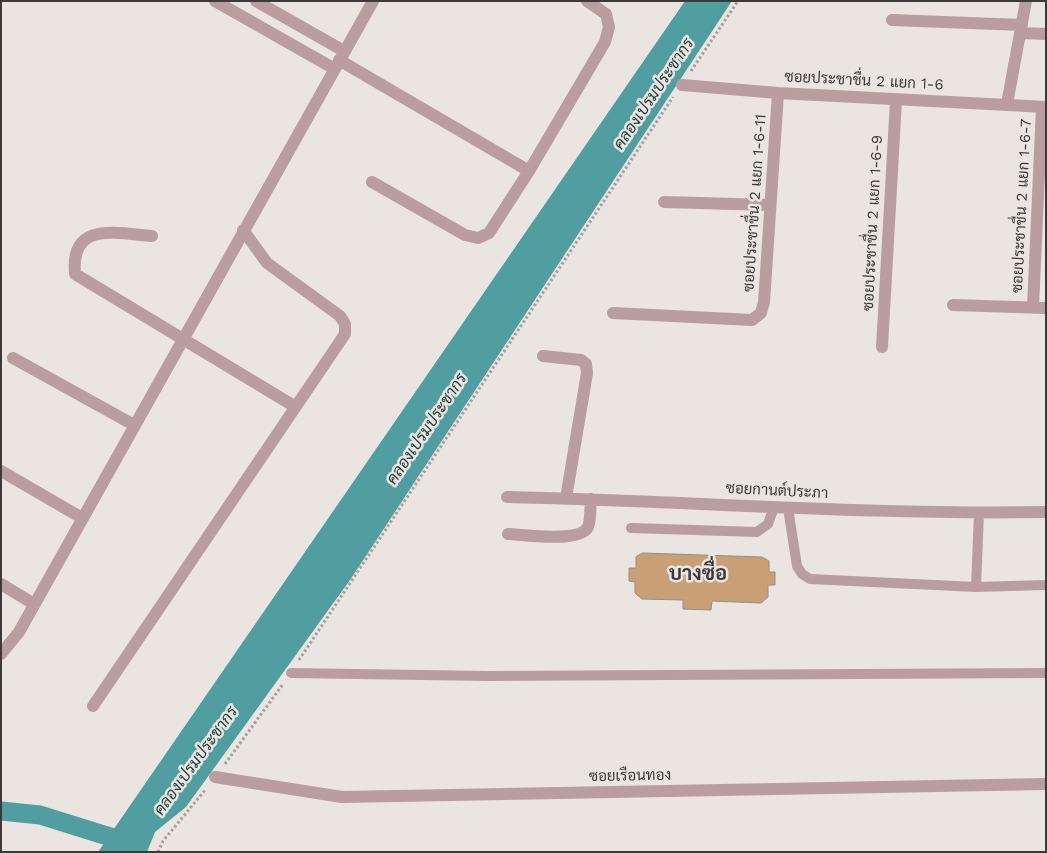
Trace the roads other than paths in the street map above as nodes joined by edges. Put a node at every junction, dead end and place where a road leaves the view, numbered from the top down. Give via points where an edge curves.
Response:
1 (215, 1) edge
2 (256, 1) edge
3 (373, 1) edge
4 (587, 1) edge
5 (1026, 1) edge
6 (892, 20) dead end
7 (1021, 29) junction
8 (1046, 34) edge
9 (339, 60) junction
10 (682, 84) road end
11 (778, 94) junction
12 (896, 100) junction
13 (1007, 104) junction
14 (1044, 107) edge
15 (529, 171) junction
16 (372, 182) dead end
17 (664, 202) dead end
18 (770, 205) junction
19 (243, 230) junction
20 (152, 236) dead end
21 (953, 305) dead end
22 (1040, 307) edge
23 (613, 313) dead end
24 (183, 338) junction
25 (882, 347) dead end
26 (543, 356) dead end
27 (14, 358) dead end
28 (294, 406) junction
29 (134, 425) junction
30 (1, 471) edge
31 (507, 497) dead end
32 (566, 498) junction
33 (591, 499) junction
34 (774, 507) junction
35 (788, 508) junction
36 (1046, 512) edge
37 (979, 513) junction
38 (82, 518) junction
39 (630, 528) dead end
40 (508, 534) dead end
41 (1, 584) edge
42 (1046, 585) edge
43 (976, 587) junction
44 (34, 604) junction
45 (1, 654) edge
46 (291, 673) road end
47 (1046, 673) edge
48 (92, 706) dead end
49 (216, 777) road end
50 (1046, 784) edge

1 - 9 street
2 - 9 street
3 - 9 street
4 - 15 street via 606,14 609,27 605,42
5 - 7 street
6 - 7 street
7 - 8 street
7 - 13 street
9 - 15 street
9 - 19 street
10 - 11 street, ซอยประชาชื่น 2 แยก 1-6
11 - 12 street, ซอยประชาชื่น 2 แยก 1-6
11 - 18 street, ซอยประชาชื่น 2 แยก 1-6-11
12 - 13 street, ซอยประชาชื่น 2 แยก 1-6
12 - 25 street, ซอยประชาชื่น 2 แยก 1-6-9
13 - 14 street, ซอยประชาชื่น 2 แยก 1-6
14 - 22 street, ซอยประชาชื่น 2 แยก 1-6-7
15 - 16 street via 489,233 478,238 465,235
17 - 18 street
18 - 23 street, ซอยประชาชื่น 2 แยก 1-6-11 via 764,302 761,313 752,320
19 - 24 street
19 - 28 street via 267,263 340,316 345,324 345,334
20 - 24 street via 108,232 81,241 73,257 75,274
21 - 22 street
24 - 28 street
24 - 29 street
26 - 32 street via 581,360 586,364
27 - 29 street
28 - 48 street
29 - 38 street
30 - 38 street
31 - 32 street, ซอยกานต์ประภา
32 - 33 street, ซอยกานต์ประภา
33 - 34 street, ซอยกานต์ประภา
33 - 40 street via 588,526 582,534 570,537
34 - 35 street, ซอยกานต์ประภา
34 - 39 lane via 768,524 757,532
35 - 37 street, ซอยกานต์ประภา
35 - 43 lane via 797,566 810,578
36 - 37 street, ซอยกานต์ประภา
37 - 43 lane
38 - 44 street
41 - 44 street
42 - 43 lane
44 - 45 street via 19,632
46 - 47 lane via 487,676
49 - 50 street, ซอยเรือนทอง via 342,797

